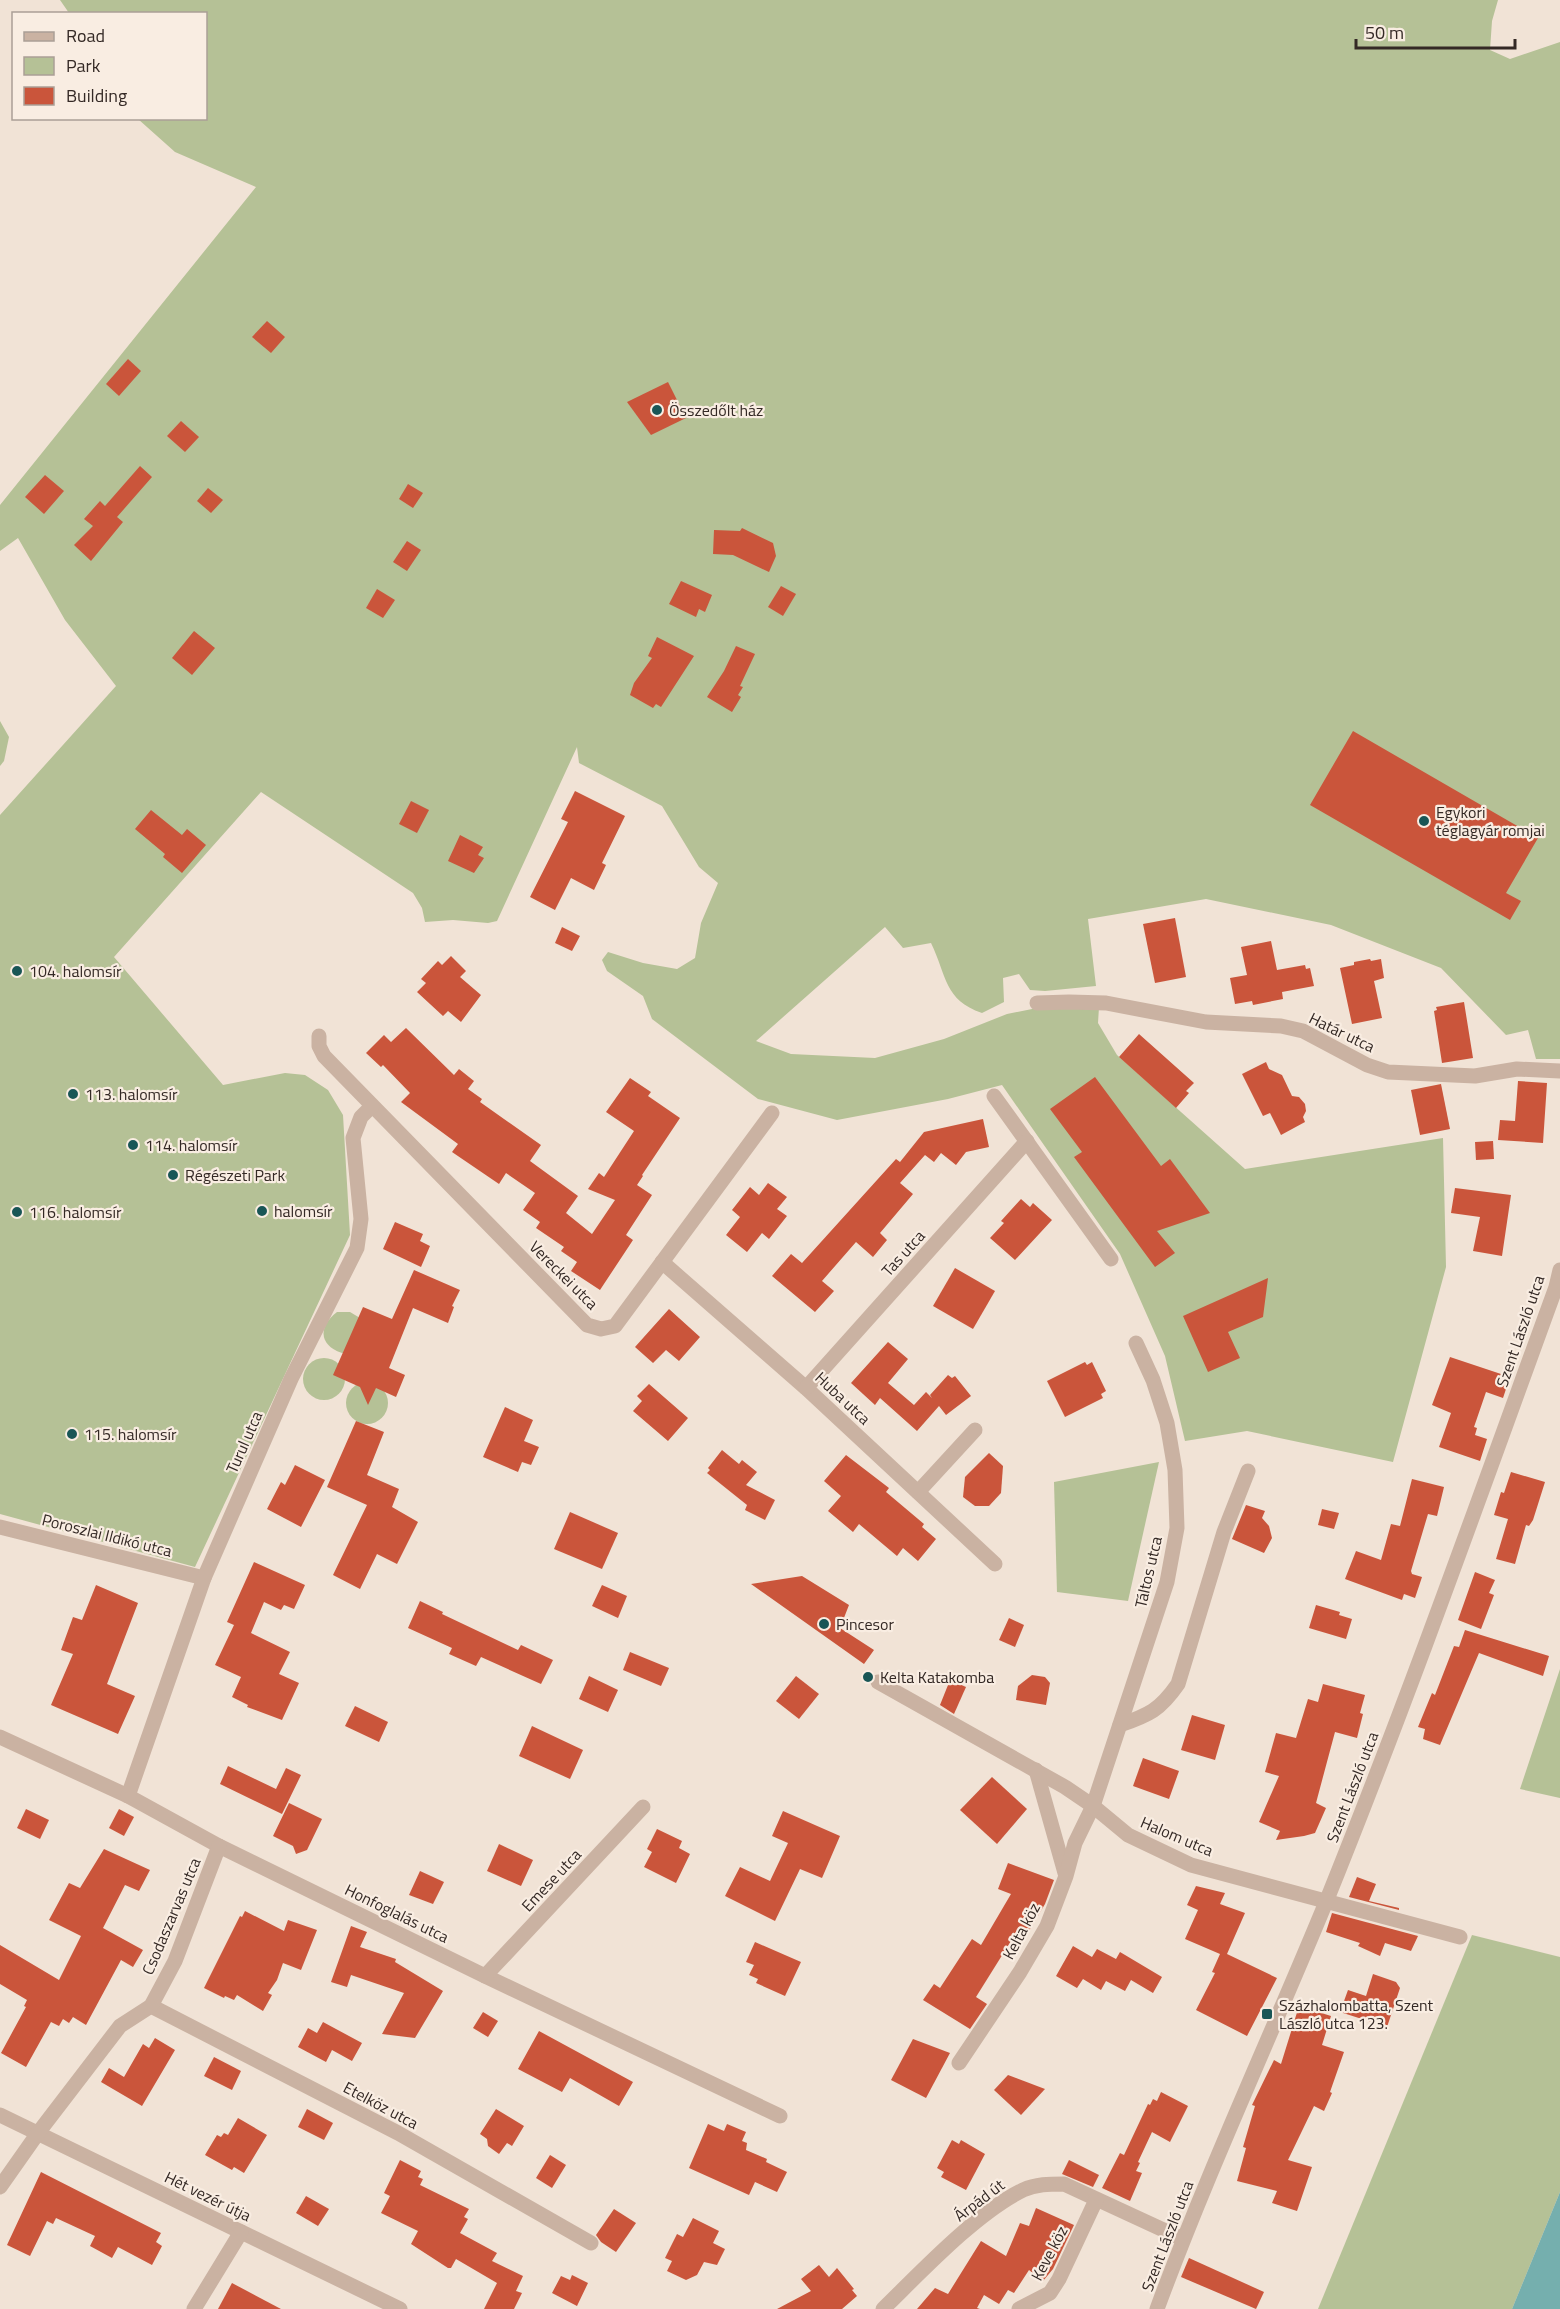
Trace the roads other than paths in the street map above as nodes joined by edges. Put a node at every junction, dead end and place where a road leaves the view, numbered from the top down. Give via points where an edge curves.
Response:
1 (1037, 1003) dead end
2 (319, 1036) dead end
3 (1560, 1071) edge
4 (994, 1096) dead end
5 (372, 1107) junction
6 (772, 1113) dead end
7 (1027, 1141) junction
8 (1111, 1259) dead end
9 (662, 1262) junction
10 (1560, 1270) edge
11 (1558, 1286) edge
12 (1136, 1343) dead end
13 (806, 1388) junction
14 (975, 1430) dead end
15 (1248, 1472) dead end
16 (918, 1492) junction
17 (0, 1527) edge
18 (995, 1564) dead end
19 (204, 1578) junction
20 (878, 1682) dead end
21 (1120, 1725) junction
22 (0, 1737) edge
23 (1036, 1770) junction
24 (128, 1796) junction
25 (1093, 1806) junction
26 (642, 1807) dead end
27 (219, 1846) junction
28 (1065, 1876) junction
29 (1326, 1902) junction
30 (1460, 1937) dead end
31 (485, 1976) junction
32 (151, 2006) junction
33 (959, 2063) dead end
34 (0, 2115) edge
35 (780, 2116) dead end
36 (38, 2133) junction
37 (0, 2187) edge
38 (1096, 2200) junction
39 (241, 2232) junction
40 (1183, 2240) junction
41 (591, 2243) dead end
42 (194, 2309) edge
43 (400, 2309) edge
44 (883, 2309) edge
45 (1018, 2309) edge
46 (1157, 2309) edge

1 - 3 street, Határ utca via 1106,1003 1206,1022 1281,1026 1312,1035 1388,1072 1475,1076 1517,1069
2 - 5 street, Vereckei utca via 324,1056
4 - 7 street
5 - 9 street, Vereckei utca via 587,1325 601,1329 615,1326
5 - 19 street, Turul utca via 361,1117 353,1138 361,1219 357,1248 291,1379
6 - 9 street, Vereckei utca
7 - 8 street
7 - 13 street, Tas utca
9 - 13 street, Huba utca
10 - 11 street, Szent László utca
11 - 29 street, Szent László utca via 1427,1644
12 - 21 street, Táltos utca via 1167,1423 1175,1470 1177,1528 1167,1582
13 - 16 street, Huba utca
14 - 16 street
15 - 21 street via 1224,1532 1178,1684 1164,1703 1143,1717
16 - 18 street, Huba utca
17 - 19 street, Poroszlai Ildikó utca
19 - 24 street, Turul utca
20 - 23 street, Halom utca
21 - 25 street, Táltos utca
22 - 24 street, Honfoglalás utca
23 - 25 street, Halom utca
23 - 28 street
24 - 27 street, Honfoglalás utca
25 - 28 street, Kelta köz
25 - 29 street, Halom utca via 1128,1835 1191,1865
26 - 31 street, Emese utca
27 - 31 street, Honfoglalás utca
27 - 32 street, Csodaszarvas utca via 175,1961
28 - 33 street, Kelta köz via 1047,1926
29 - 30 street, Halom utca
29 - 40 street, Szent László utca
31 - 35 street, Honfoglalás utca
32 - 36 street, Csodaszarvas utca via 120,2026
32 - 41 street, Etelköz utca via 398,2133
34 - 36 street, Hét vezér útja
36 - 37 street, Csodaszarvas utca
36 - 39 street, Hét vezér útja
38 - 40 street, Árpád út
38 - 44 street, Árpád út via 1064,2184 1042,2184 1024,2190 998,2205
38 - 45 street, Keve köz via 1050,2293
39 - 42 street
39 - 43 street, Hét vezér útja
40 - 46 street, Szent László utca

